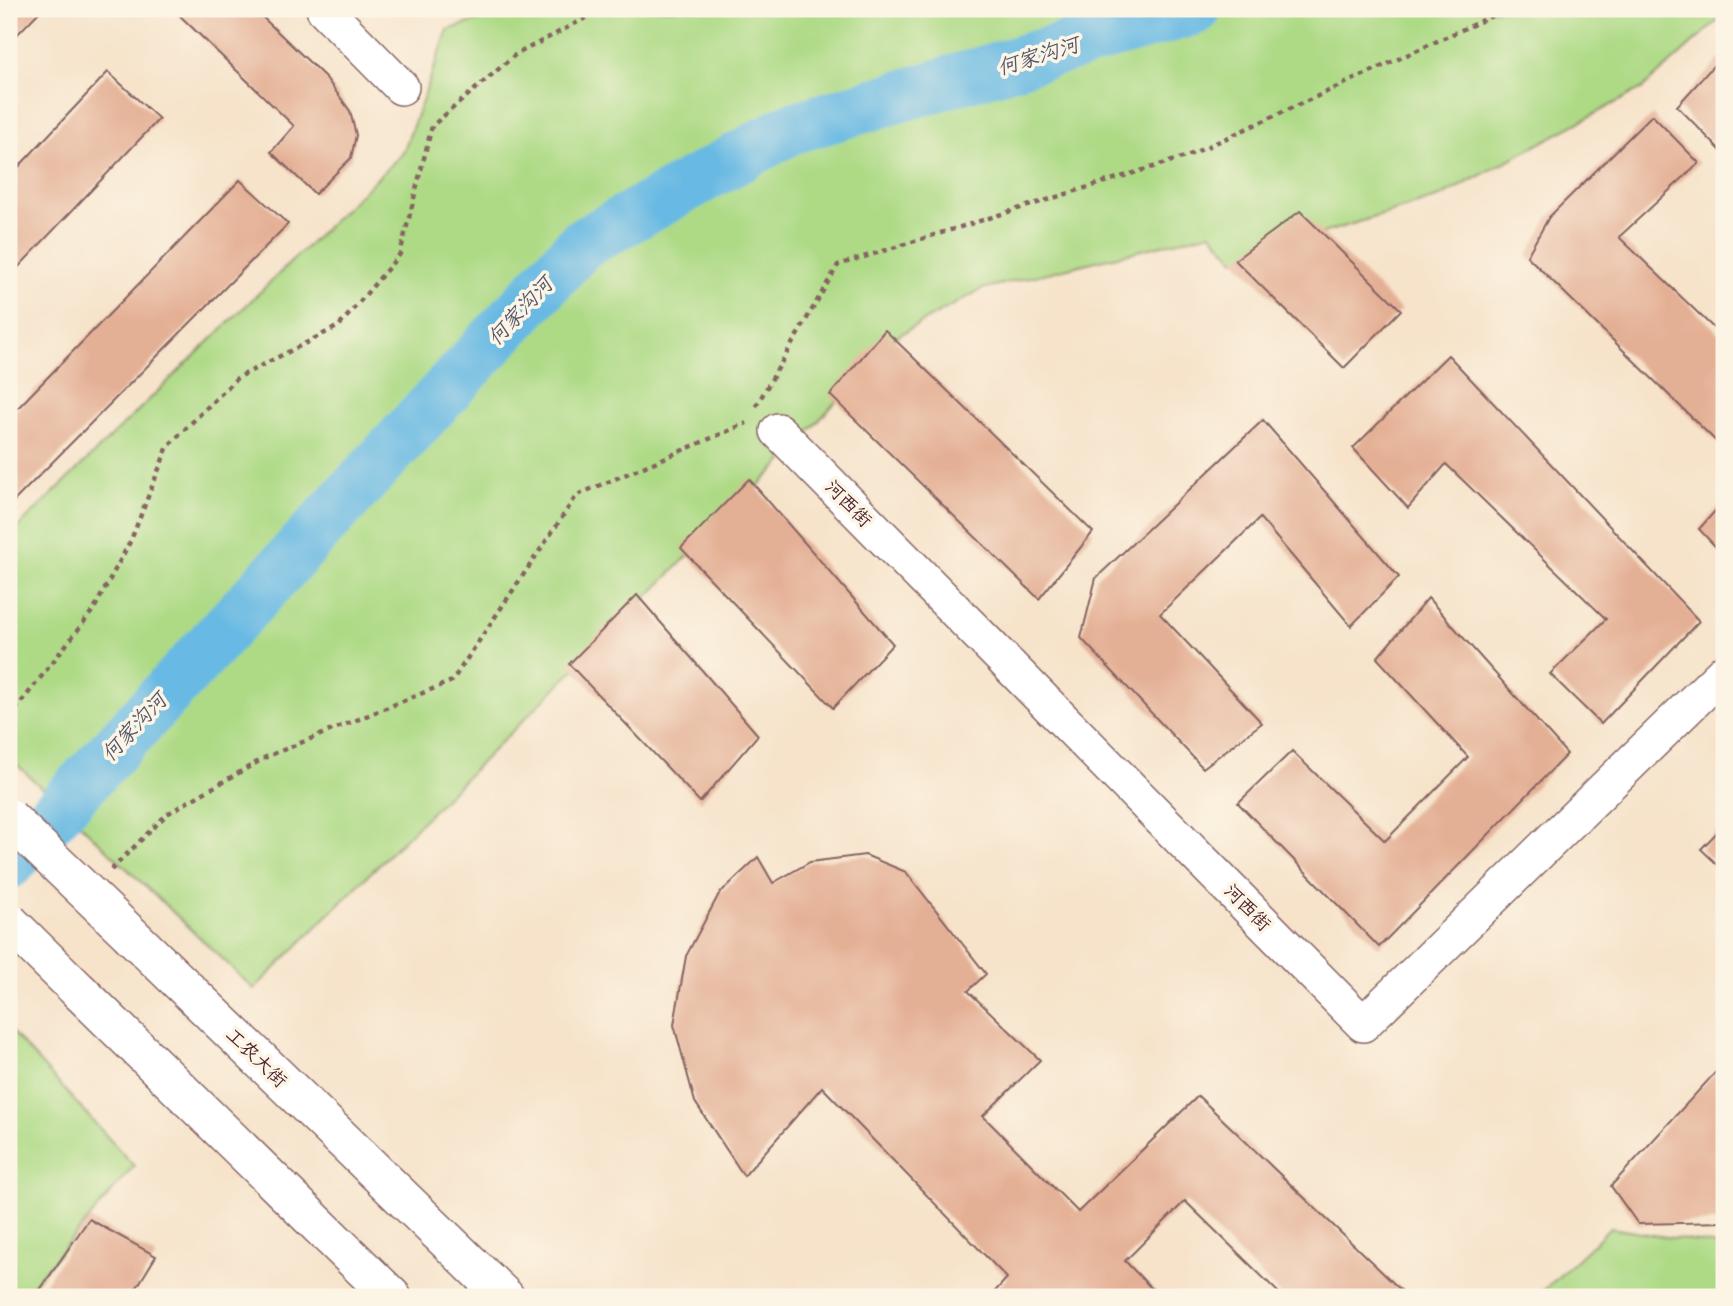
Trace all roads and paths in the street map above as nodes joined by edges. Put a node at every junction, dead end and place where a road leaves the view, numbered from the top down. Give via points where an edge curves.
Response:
1 (324, 9) edge
2 (603, 9) edge
3 (1507, 9) edge
4 (401, 87) dead end
5 (778, 431) dead end
6 (1724, 672) edge
7 (9, 718) edge
8 (9, 818) edge
9 (108, 873) dead end
10 (9, 922) edge
11 (393, 1297) edge
12 (505, 1297) edge

1 - 4 street
2 - 7 path via 515,55 432,126 400,254 339,326 236,377 168,446 131,540 94,609
3 - 9 path via 1185,157 838,265 747,423 577,495 452,681 266,757 167,814
5 - 6 street, 河西街 via 1363,1024
8 - 12 main road, 工农大街, bridge
10 - 11 main road, bridge

